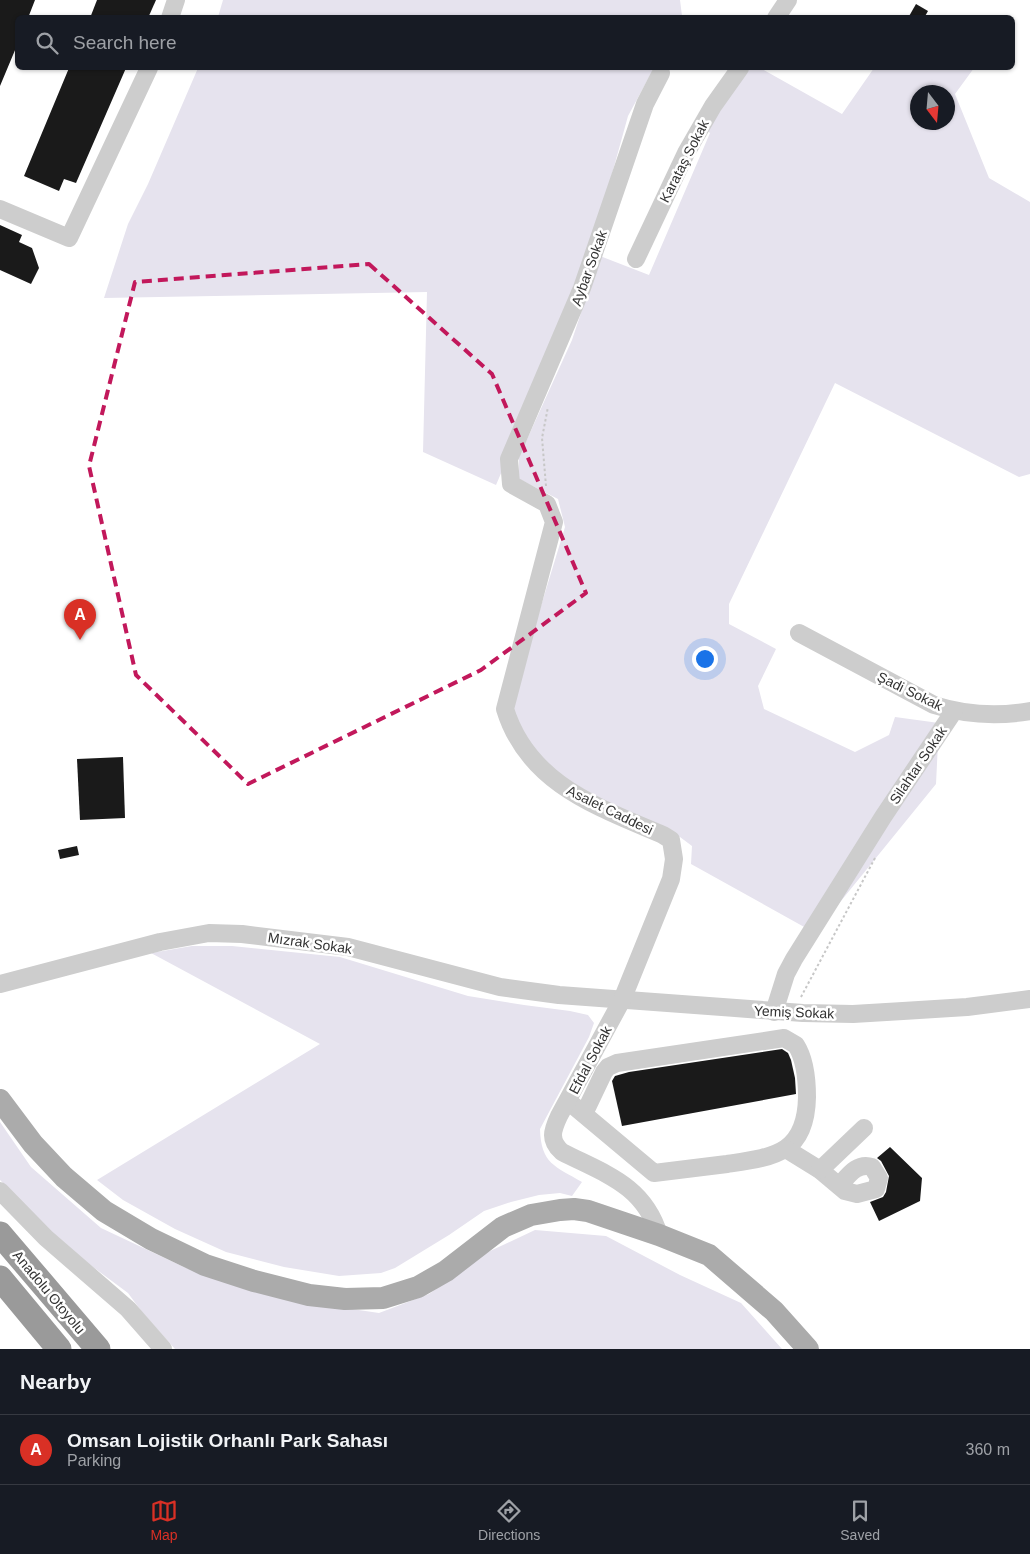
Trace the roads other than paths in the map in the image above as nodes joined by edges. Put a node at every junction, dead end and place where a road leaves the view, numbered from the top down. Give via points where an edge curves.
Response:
1 (176, 0) edge
2 (788, 0) edge
3 (171, 15) edge
4 (778, 15) edge
5 (148, 70) edge
6 (739, 70) edge
7 (661, 73) dead end
8 (0, 209) edge
9 (636, 259) dead end
10 (547, 504) joint
11 (799, 633) dead end
12 (954, 711) junction
13 (1030, 711) edge
14 (671, 840) joint
15 (0, 984) edge
16 (622, 1000) junction
17 (1030, 1000) edge
18 (774, 1012) junction
19 (0, 1100) edge
20 (568, 1101) junction
21 (584, 1114) junction
22 (864, 1128) dead end
23 (786, 1149) junction
24 (820, 1170) junction
25 (840, 1186) dead end
26 (0, 1191) edge
27 (0, 1234) edge
28 (659, 1235) junction
29 (0, 1278) edge
30 (59, 1349) edge
31 (98, 1349) edge
32 (163, 1349) edge
33 (808, 1349) edge

1 - 3 street
2 - 4 street
5 - 8 street via 69,238
6 - 9 street, Karataş Sokak via 690,146
7 - 10 street, Aybar Sokak via 645,104 582,288 509,460 511,484
10 - 14 street, Asalet Caddesi via 554,522 505,709 510,726 530,756 551,779 600,808
11 - 12 street, Şadi Sokak via 934,705
12 - 13 street, Şadi Sokak via 977,715
12 - 18 street, Silahtar Sokak via 794,959
14 - 16 street, Efdal Sokak via 674,859 671,879
15 - 16 street, Mızrak Sokak via 160,942 209,933 348,947 500,988
16 - 18 street, Yemiş Sokak
16 - 20 street, Efdal Sokak
17 - 18 street, Yemiş Sokak via 853,1014
19 - 28 main road via 33,1144 64,1177 104,1211 151,1239 205,1265 309,1295 345,1299 383,1298 418,1287 446,1271 503,1227 531,1215 560,1210 588,1211
20 - 21 street
20 - 28 street, Efdal Sokak via 554,1128 555,1146 635,1193 650,1212
21 - 23 street via 654,1174 764,1158
21 - 23 street via 604,1072 617,1063 784,1038 792,1041 799,1050 807,1094 804,1123
22 - 24 street
23 - 24 street
24 - 25 street
26 - 32 street via 46,1238 128,1309
27 - 31 highway, Anadolu Otoyolu
28 - 33 main road via 709,1255 774,1311
29 - 30 highway, Anadolu Otoyolu

